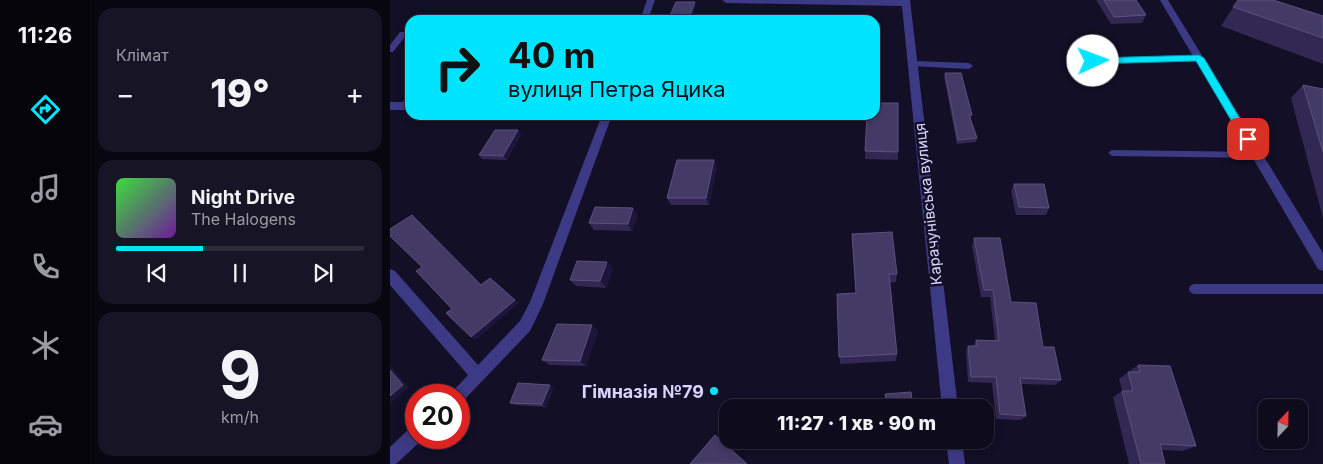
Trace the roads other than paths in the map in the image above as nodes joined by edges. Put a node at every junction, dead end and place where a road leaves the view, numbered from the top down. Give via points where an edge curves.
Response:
1 (651, 0) edge
2 (726, 0) edge
3 (1164, 0) edge
4 (906, 2) edge
5 (646, 15) edge
6 (403, 34) dead end
7 (390, 50) edge
8 (1199, 58) junction
9 (1093, 61) dead end
10 (913, 64) junction
11 (969, 66) dead end
12 (390, 106) edge
13 (405, 106) edge
14 (605, 120) edge
15 (1112, 153) dead end
16 (1257, 155) junction
17 (1323, 265) edge
18 (390, 275) edge
19 (1194, 289) dead end
20 (1323, 289) edge
21 (477, 376) junction
22 (469, 384) edge
23 (949, 399) edge
24 (405, 444) edge
25 (955, 449) edge
26 (390, 458) edge
27 (957, 464) edge

1 - 5 street
2 - 4 street
3 - 8 street
4 - 10 street, Карачунівська вулиця
6 - 7 lane
8 - 9 lane
8 - 16 street
10 - 11 lane
10 - 23 street, Карачунівська вулиця
12 - 13 street
14 - 21 street via 536,304 524,326
15 - 16 lane
16 - 17 street
18 - 21 street
19 - 20 lane
21 - 22 street
24 - 26 street
25 - 27 street

